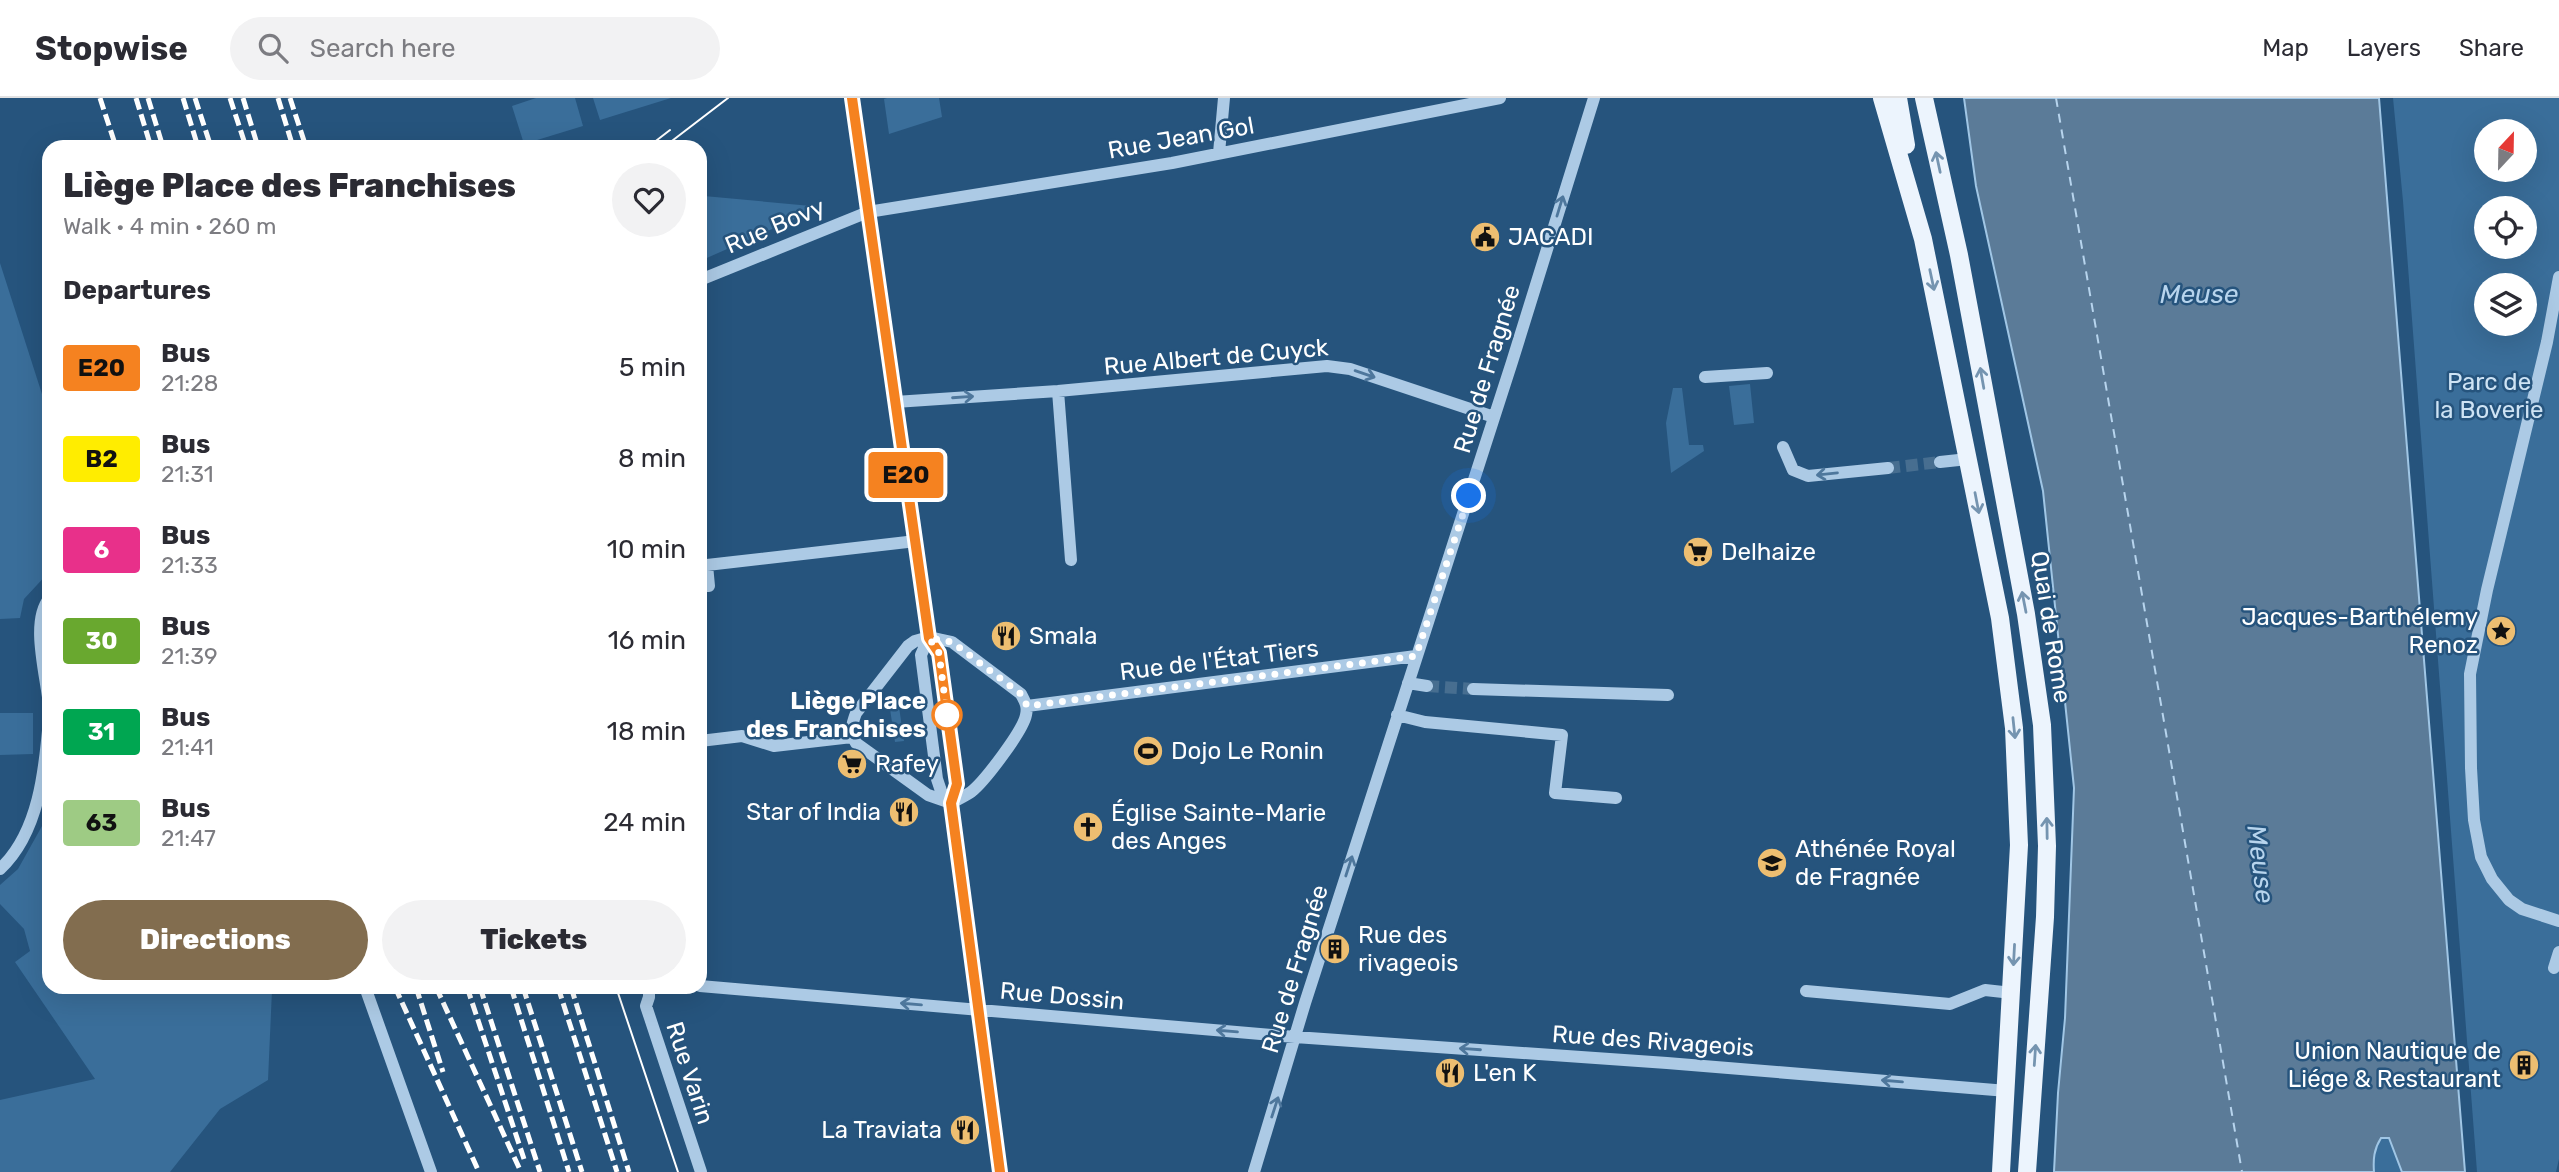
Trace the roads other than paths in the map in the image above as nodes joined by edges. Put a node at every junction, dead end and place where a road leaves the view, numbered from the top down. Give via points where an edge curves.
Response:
1 (852, 98) edge
2 (1224, 98) edge
3 (1500, 98) edge
4 (1594, 98) edge
5 (1882, 98) edge
6 (1898, 98) edge
7 (1924, 98) edge
8 (1219, 153) junction
9 (867, 212) junction
10 (1917, 214) junction
11 (707, 277) edge
12 (2559, 277) edge
13 (1767, 373) dead end
14 (1705, 377) dead end
15 (1058, 391) junction
16 (895, 402) junction
17 (1494, 417) junction
18 (1783, 447) dead end
19 (1968, 459) junction
20 (1940, 462) tunnel mouth
21 (1888, 468) tunnel mouth
22 (915, 541) junction
23 (1071, 560) dead end
24 (707, 565) edge
25 (707, 565) edge
26 (707, 586) edge
27 (42, 615) edge
28 (929, 638) junction
29 (42, 648) edge
30 (1416, 656) junction
31 (1408, 683) junction
32 (1427, 686) tunnel mouth
33 (1473, 689) tunnel mouth
34 (1668, 695) dead end
35 (1027, 706) junction
36 (1397, 715) junction
37 (852, 737) junction
38 (707, 740) edge
39 (42, 772) edge
40 (1616, 798) dead end
41 (951, 803) junction
42 (0, 869) edge
43 (2559, 921) edge
44 (2559, 952) edge
45 (2554, 968) dead end
46 (707, 987) edge
47 (1806, 991) dead end
48 (2012, 993) junction
49 (367, 994) edge
50 (649, 994) edge
51 (979, 1010) junction
52 (1295, 1037) junction
53 (2007, 1091) junction
54 (2033, 1093) junction
55 (430, 1172) edge
56 (701, 1172) edge
57 (1000, 1172) edge
58 (1254, 1172) edge
59 (2001, 1172) edge
60 (2027, 1172) edge

1 - 9 street
2 - 8 street
3 - 8 street, Rue Jean Gol
17 -> 4 street, Rue de Fragnée
5 - 10 main road, Quai de Rome
6 - 10 main road, Quai de Rome
54 -> 7 main road, Quai de Rome via 2047,846 2042,725 2026,614 1959,255
8 - 9 street, Rue Jean Gol
9 - 11 street, Rue Bovy
9 - 16 street
10 -> 19 main road, Quai de Rome
12 - 43 street via 2470,674 2474,820 2481,857 2509,900
13 - 14 street
16 -> 15 street, Rue Albert de Cuyck
15 -> 17 street, Rue Albert de Cuyck via 1327,366 1350,369
15 - 23 street
16 - 22 street
17 - 30 street, Rue de Fragnée
21 -> 18 street via 1808,476 1793,470
19 - 20 street
19 -> 48 main road, Quai de Rome via 2000,618 2015,740 2020,845
22 - 24 street
22 - 28 street
25 - 26 street
27 - 29 street
28 - 35 street via 952,642 1021,694
28 - 37 street via 908,646 856,713
28 - 41 street via 939,653 957,784
28 - 41 street via 921,655 927,706 937,779
30 - 31 street, Rue de Fragnée
30 - 35 street, Rue de l'État Tiers
31 - 32 street
31 - 36 street, Rue de Fragnée
33 - 34 street
35 - 41 street via 1021,728 989,772 971,792
36 - 40 street via 1425,722 1562,735 1555,793
52 -> 36 street, Rue de Fragnée
37 - 38 street via 774,746 742,736
37 - 41 street via 928,795
39 - 42 street via 29,823 18,848
41 - 51 street
44 - 45 street
51 -> 46 street, Rue Dossin
47 - 48 street via 1950,1004 1985,990
48 - 53 main road, Quai de Rome
49 - 55 street
50 - 56 street, Rue Varin via 646,1006
52 -> 51 street, Rue Dossin
51 - 57 street
53 -> 52 street, Rue des Rivageois
58 -> 52 street, Rue de Fragnée
53 - 54 main road
53 - 59 main road, Quai de Rome
54 - 60 main road, Quai de Rome

